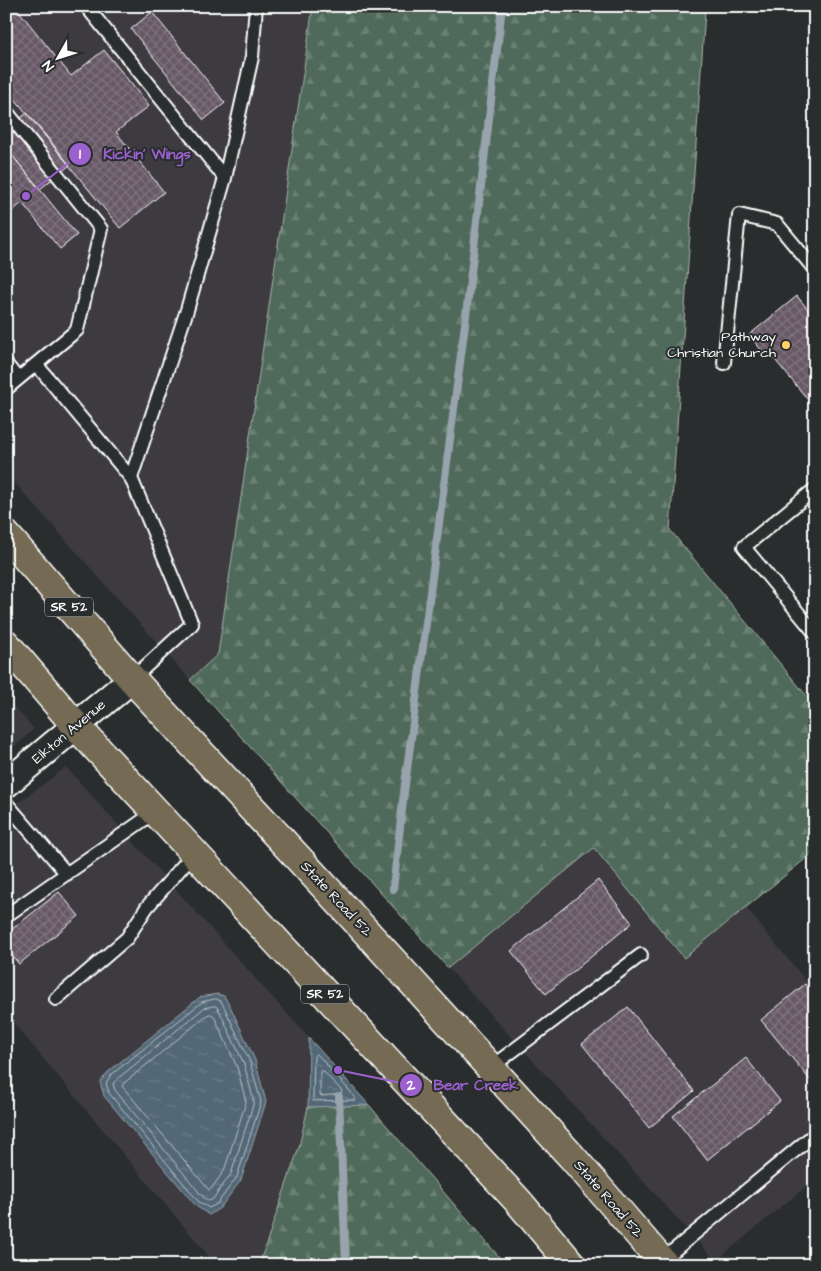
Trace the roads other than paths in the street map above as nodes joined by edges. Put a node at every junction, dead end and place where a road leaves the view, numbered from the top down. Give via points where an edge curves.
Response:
1 (86, 6) edge
2 (256, 6) edge
3 (6, 112) edge
4 (226, 178) junction
5 (815, 270) edge
6 (724, 363) dead end
7 (6, 364) edge
8 (36, 364) junction
9 (18, 379) junction
10 (6, 389) edge
11 (131, 478) junction
12 (815, 489) edge
13 (6, 534) edge
14 (815, 633) edge
15 (6, 644) edge
16 (132, 679) junction
17 (76, 726) junction
18 (6, 784) edge
19 (6, 803) edge
20 (156, 812) junction
21 (194, 853) junction
22 (67, 874) junction
23 (6, 908) edge
24 (641, 955) dead end
25 (56, 999) dead end
26 (490, 1068) junction
27 (815, 1134) edge
28 (663, 1263) edge
29 (572, 1265) edge

1 - 4 lane
2 - 4 lane via 252,57
3 - 8 lane via 101,229 77,330
4 - 11 lane via 188,310
5 - 6 lane via 777,224 739,215
7 - 9 lane
8 - 9 lane
8 - 11 lane
9 - 10 lane
11 - 16 lane via 192,624
12 - 14 lane via 744,547
13 - 16 main road, State Road 52 / SR 52
15 - 17 main road, SR 52
16 - 17 street, Elkton Avenue
16 - 26 main road, State Road 52 / SR 52
17 - 18 street, Elkton Avenue
17 - 20 main road, SR 52
19 - 22 lane
20 - 21 main road, SR 52
20 - 22 lane
21 - 25 lane via 147,907 127,938
21 - 29 main road, SR 52 via 518,1201
22 - 23 lane via 10,913
24 - 26 lane
26 - 28 main road, State Road 52 / SR 52
27 - 28 lane

